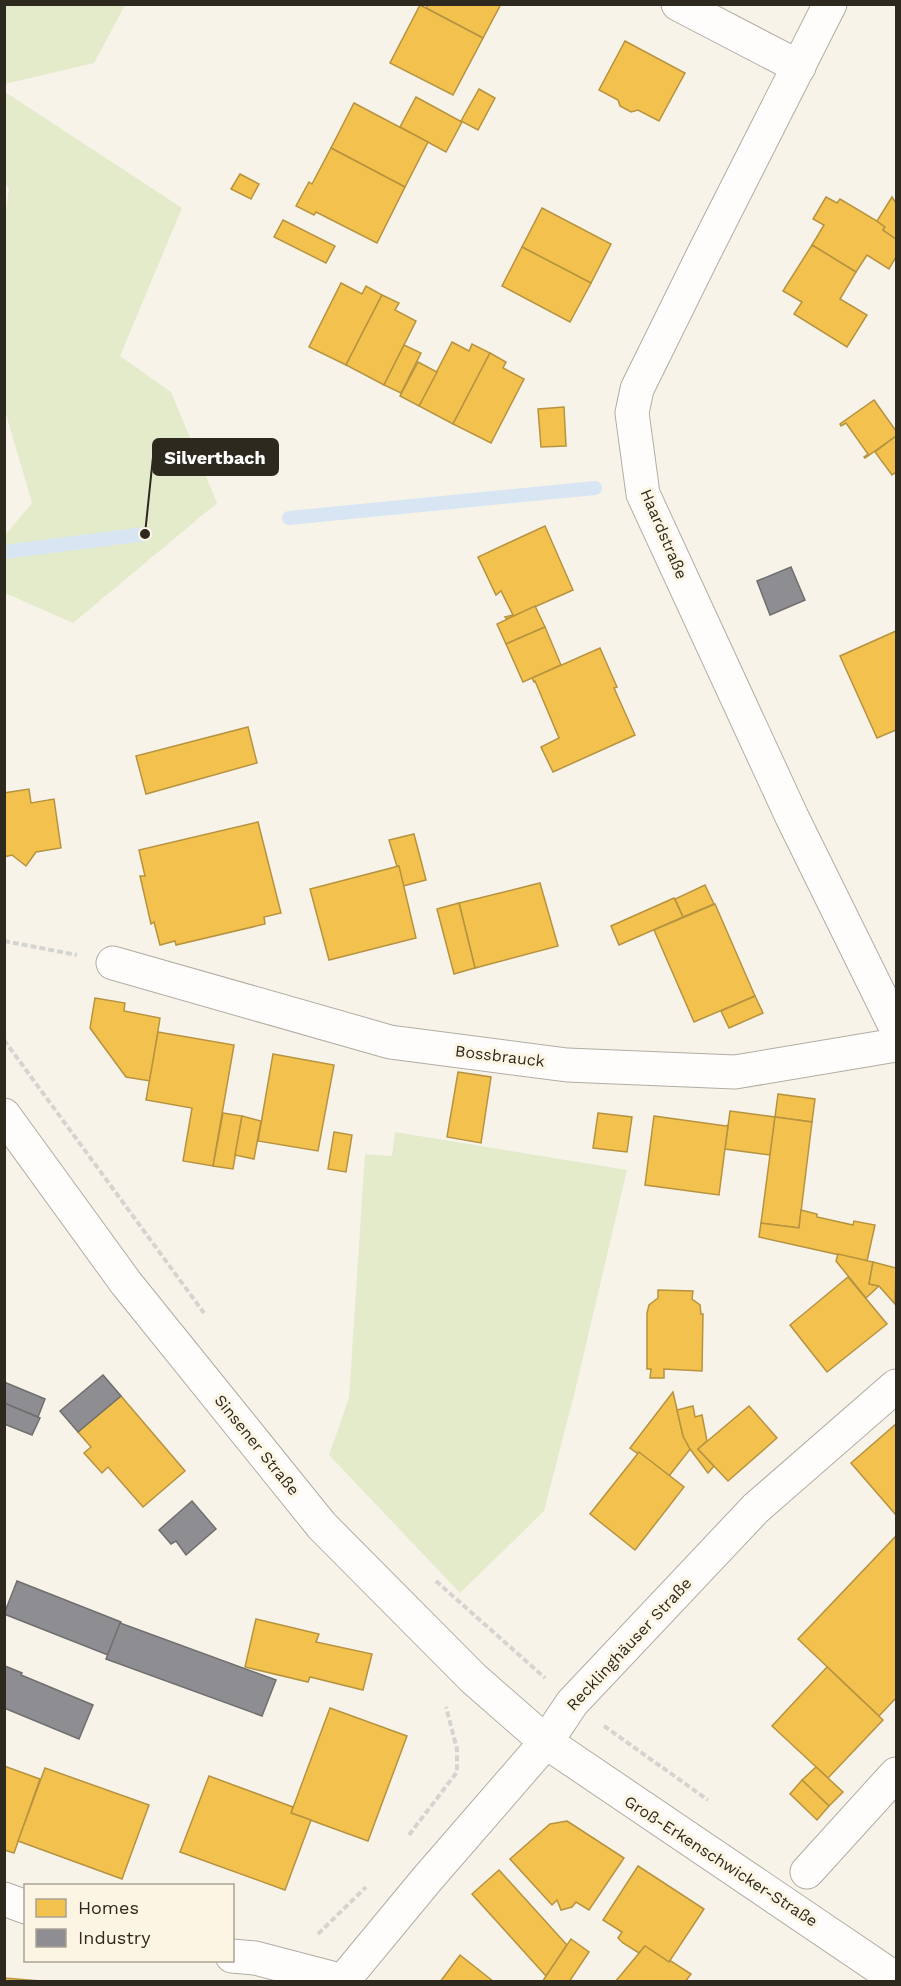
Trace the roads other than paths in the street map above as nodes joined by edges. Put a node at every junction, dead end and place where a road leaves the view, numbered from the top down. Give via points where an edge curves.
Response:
1 (678, 4) edge
2 (830, 4) edge
3 (799, 67) junction
4 (113, 963) road end
5 (897, 1028) edge
6 (897, 1045) edge
7 (4, 1115) edge
8 (897, 1386) edge
9 (546, 1742) junction
10 (897, 1774) edge
11 (807, 1872) dead end
12 (4, 1899) edge
13 (24, 1906) edge
14 (234, 1956) edge
15 (897, 1979) edge
16 (342, 1981) edge

1 - 3 street
2 - 3 street, Haardstraße
3 - 5 street, Haardstraße via 637,389 632,413 644,494 792,817
4 - 6 street, Bossbrauck via 390,1042 567,1065 735,1072
7 - 9 street, Sinsener Straße via 126,1283 322,1526 474,1679
8 - 9 street, Recklinghäuser Straße via 756,1508 572,1703
9 - 15 street, Groß-Erkenschwicker-Straße
9 - 16 street, Recklinghäuser Straße
10 - 11 street
12 - 13 street
14 - 16 street

